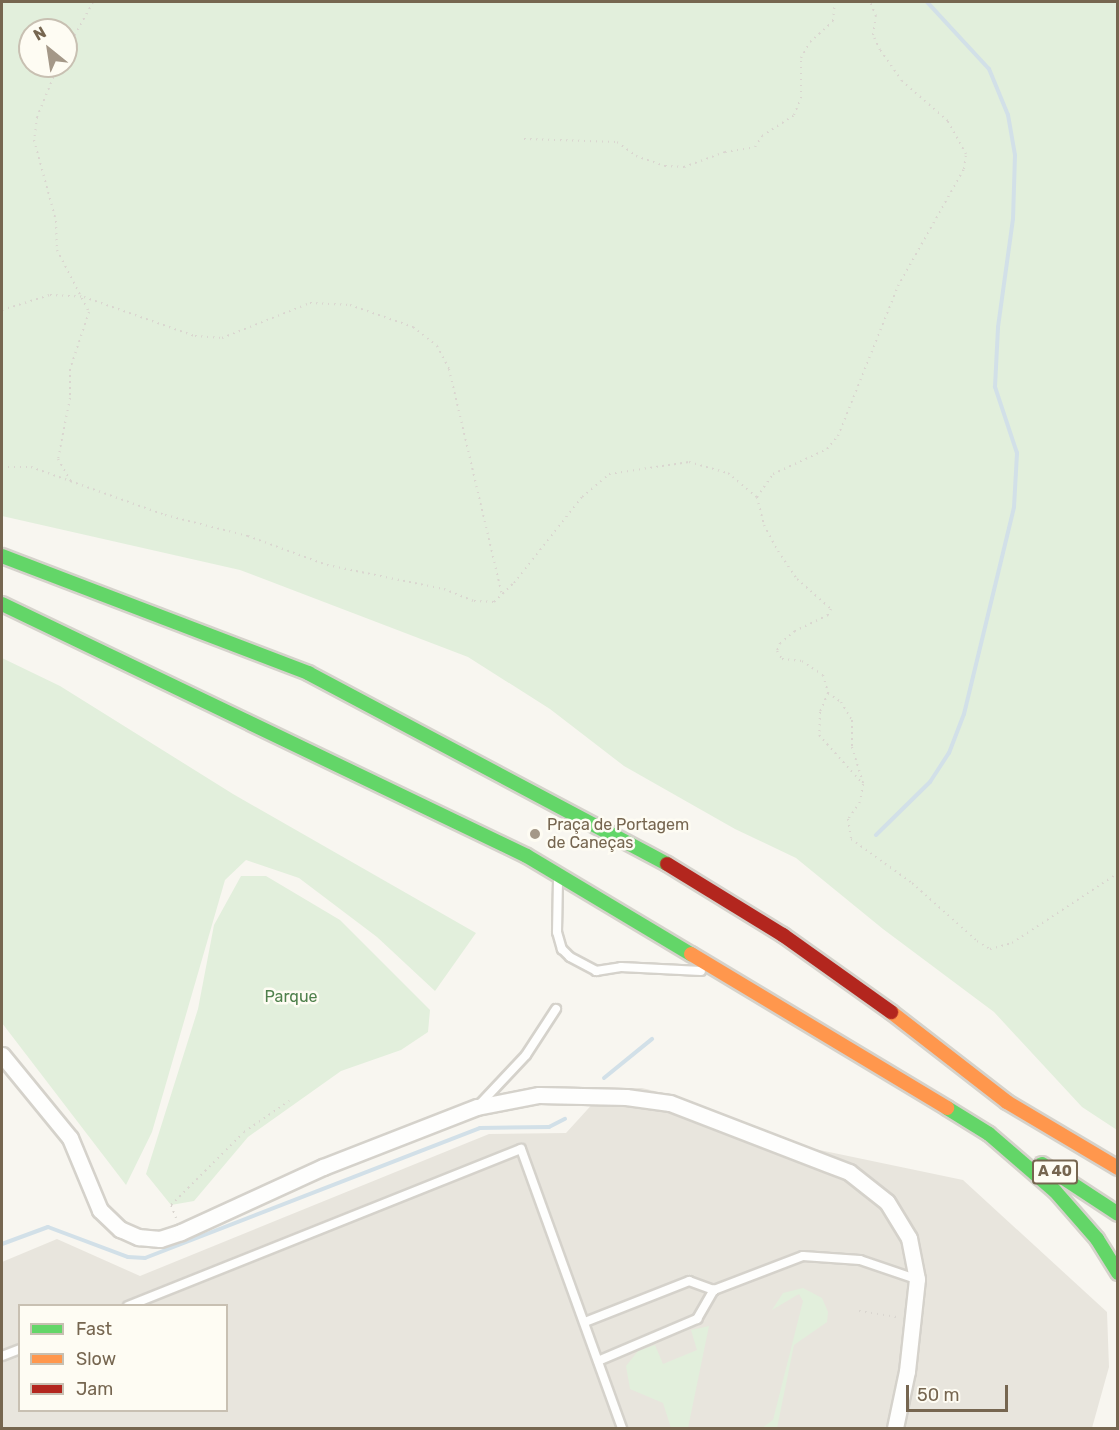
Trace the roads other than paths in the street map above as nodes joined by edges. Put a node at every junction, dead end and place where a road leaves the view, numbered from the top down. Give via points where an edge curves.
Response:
1 (2, 556) edge
2 (2, 603) edge
3 (558, 875) junction
4 (720, 972) junction
5 (556, 1009) dead end
6 (2, 1055) edge
7 (1007, 1102) junction
8 (477, 1107) junction
9 (989, 1134) junction
10 (1084, 1165) dead end
11 (1118, 1168) edge
12 (1118, 1214) edge
13 (1118, 1274) edge
14 (917, 1279) junction
15 (714, 1290) junction
16 (131, 1304) edge
17 (585, 1322) junction
18 (18, 1350) edge
19 (2, 1356) edge
20 (598, 1361) junction
21 (622, 1428) edge
22 (895, 1428) edge

1 - 7 highway via 308,673 628,841 827,964
2 - 3 highway via 527,856
3 - 4 highway
3 - 4 lane via 557,933 562,949 570,957 596,971 621,967
4 - 9 highway
5 - 8 lane via 526,1055
6 - 8 street via 70,1138 93,1197 110,1221 138,1237 160,1239 181,1232 323,1167
7 - 10 highway, A 40
7 - 11 highway
8 - 14 street via 539,1095 626,1097 670,1103 849,1172 886,1202 909,1238
9 - 12 highway, A 40 via 1075,1183
9 - 13 highway via 1080,1216
14 - 15 lane via 860,1260 818,1254
14 - 22 street via 907,1371
15 - 17 lane via 689,1281
15 - 20 lane via 697,1319
16 - 17 lane via 521,1149
17 - 20 lane
18 - 19 lane
20 - 21 lane

